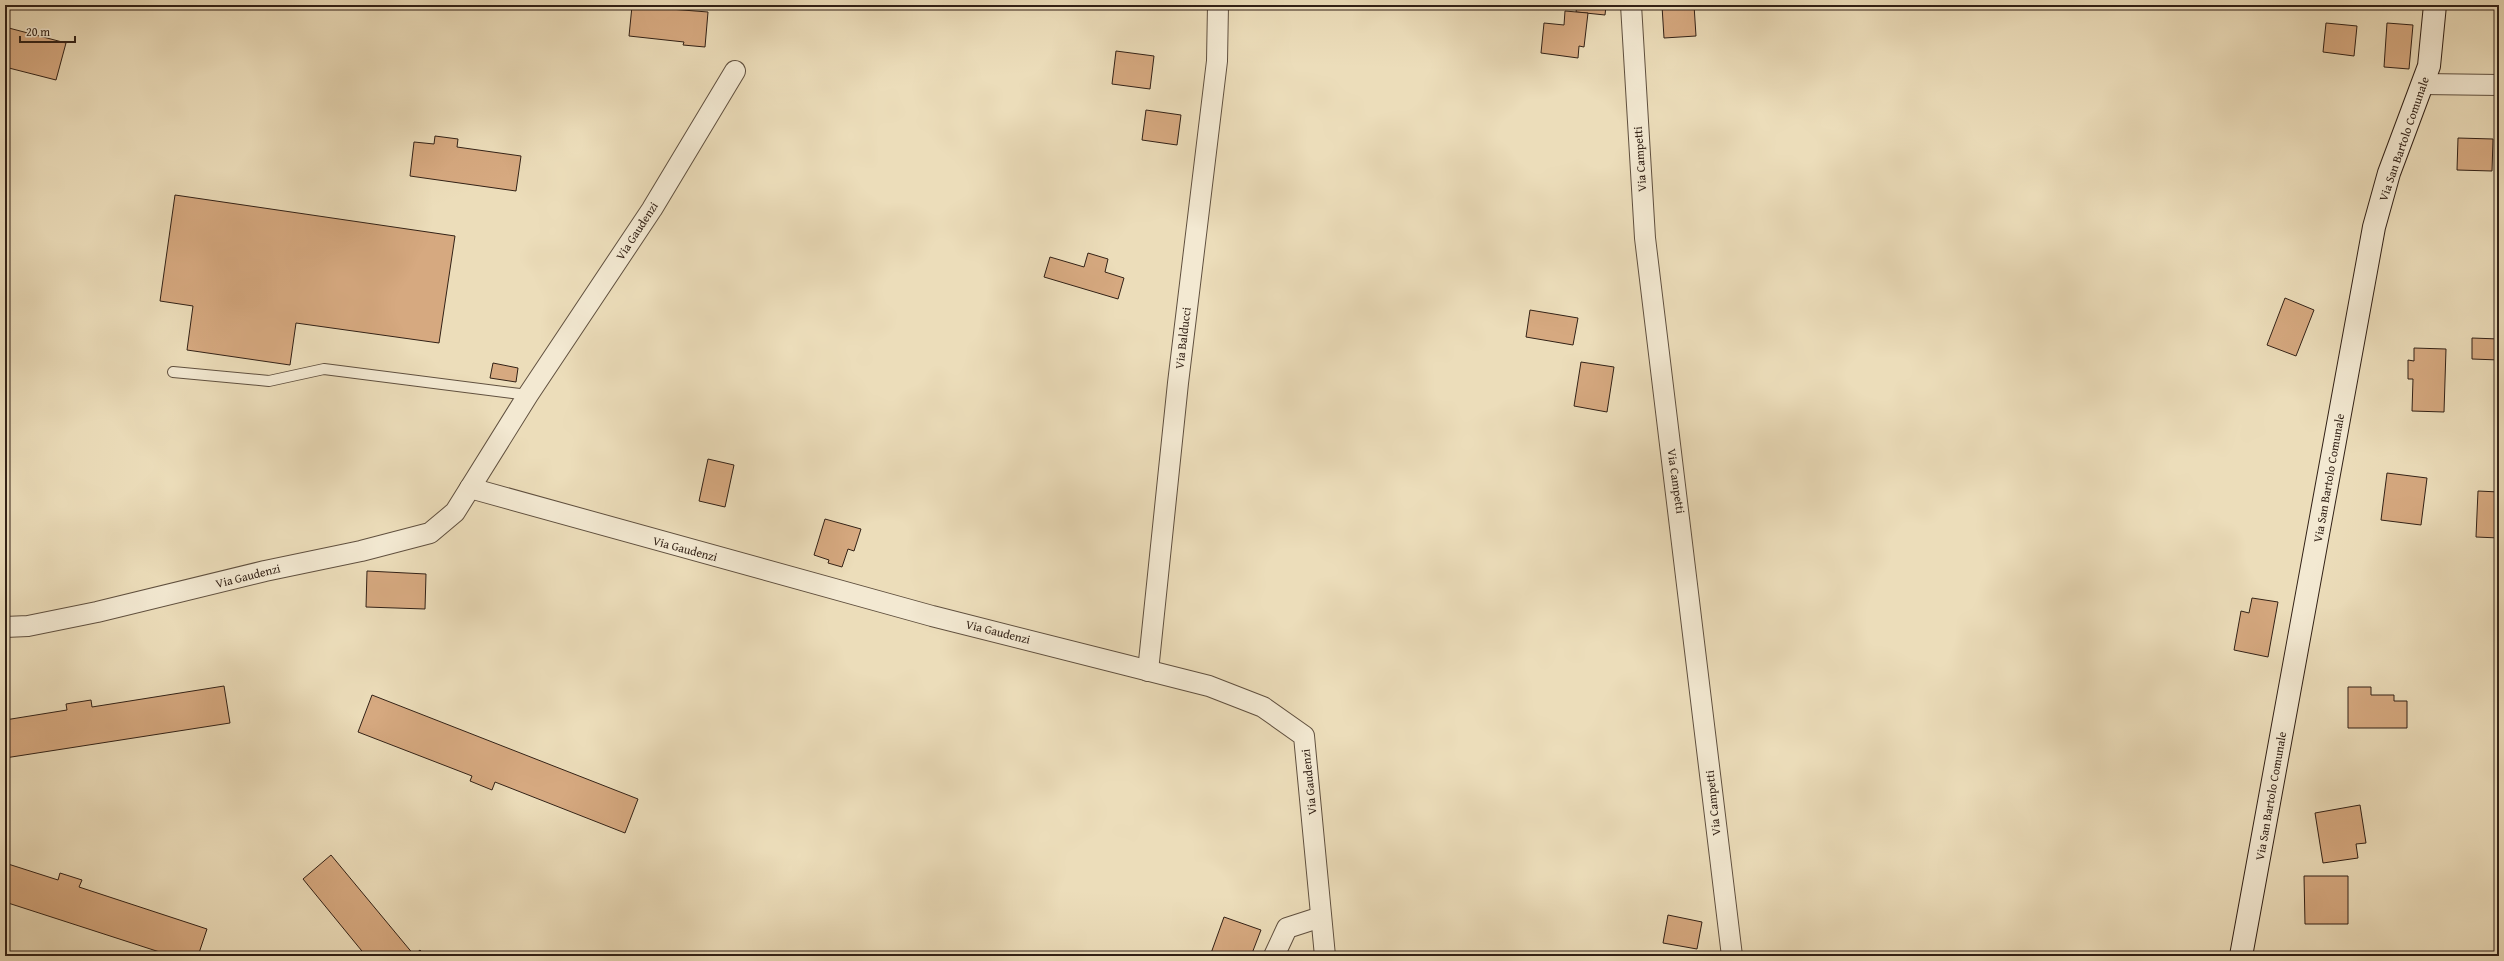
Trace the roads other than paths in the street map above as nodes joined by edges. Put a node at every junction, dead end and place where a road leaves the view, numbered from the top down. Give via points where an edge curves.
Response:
1 (1218, 5) edge
2 (1631, 5) edge
3 (2435, 5) edge
4 (735, 71) dead end
5 (2423, 84) junction
6 (2499, 85) edge
7 (173, 372) dead end
8 (528, 395) junction
9 (470, 488) junction
10 (5, 627) edge
11 (1148, 671) junction
12 (1320, 917) junction
13 (1274, 956) edge
14 (1325, 956) edge
15 (1732, 956) edge
16 (2241, 956) edge

1 - 11 street, Via Balducci via 1216,61 1178,383
2 - 15 street, Via Campetti via 1646,238
3 - 5 street, Via San Bartolo Comunale via 2429,66
4 - 8 street, Via Gaudenzi via 652,209
5 - 6 street
5 - 16 street, Via San Bartolo Comunale via 2389,173 2374,227
7 - 8 lane via 269,381 324,368
8 - 9 street, Via Gaudenzi
9 - 10 street, Via Gaudenzi via 455,512 430,533 404,541 265,570 97,612 28,626
9 - 11 street, Via Gaudenzi via 932,616
11 - 12 street, Via Gaudenzi via 1209,686 1263,707 1304,736
12 - 13 street via 1287,928
12 - 14 street, Via Gaudenzi

